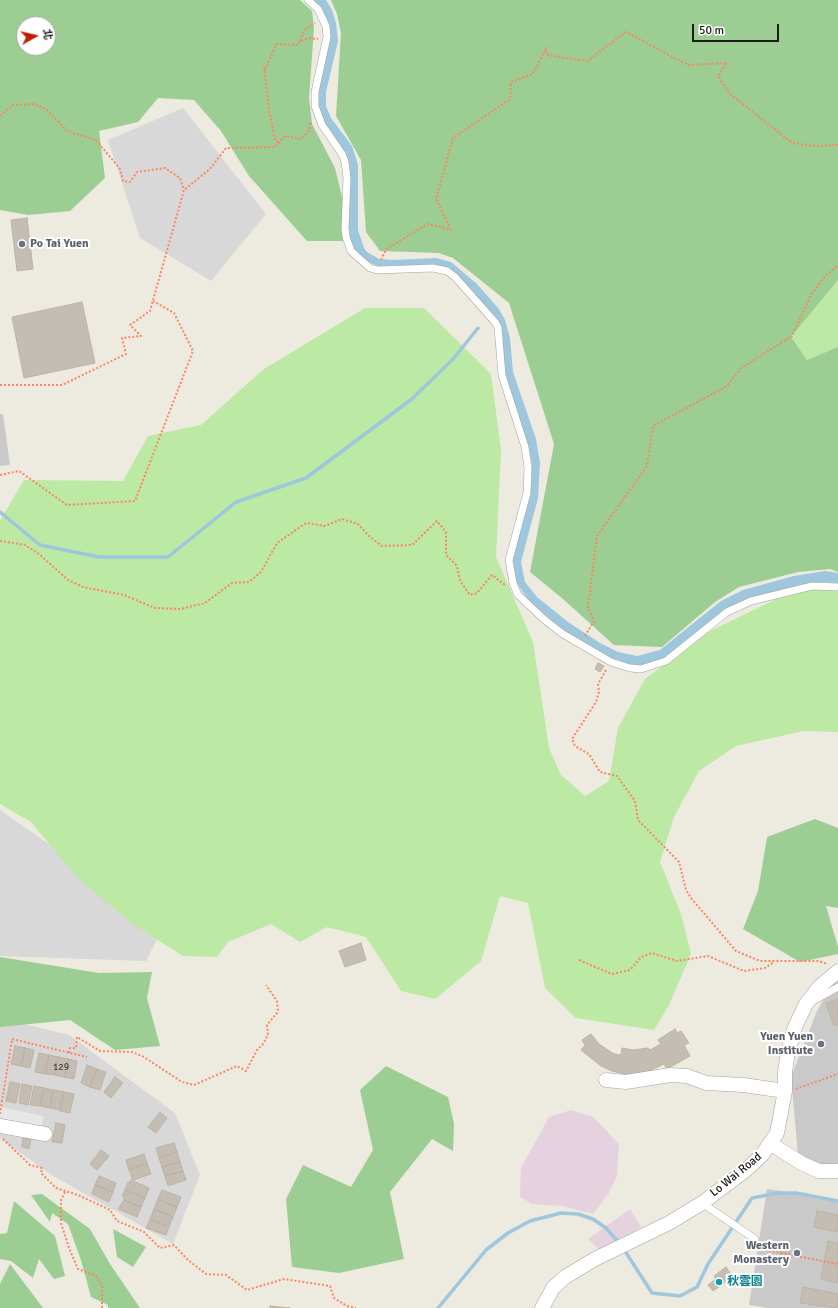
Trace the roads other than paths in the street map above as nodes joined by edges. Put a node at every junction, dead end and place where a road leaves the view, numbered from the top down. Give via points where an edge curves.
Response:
1 (308, 0) edge
2 (838, 586) edge
3 (838, 971) edge
4 (838, 987) edge
5 (806, 1004) junction
6 (606, 1080) dead end
7 (789, 1091) junction
8 (0, 1126) edge
9 (44, 1134) dead end
10 (771, 1144) junction
11 (838, 1171) edge
12 (702, 1203) junction
13 (755, 1239) road end
14 (542, 1308) edge

1 - 2 lane via 318,9 326,26 327,37 315,92 315,106 322,125 345,162 346,237 351,251 370,268 377,270 433,268 447,272 456,277 498,328 502,375 525,447 528,468 527,493 509,560 512,583 518,595 546,621 580,644 611,662 630,668 640,668 666,661 728,612 751,601 812,586
3 - 5 street, Lo Wai Road via 819,987
4 - 5 lane
5 - 7 street, Lo Wai Road via 795,1027 788,1052 785,1072
6 - 7 street via 626,1082 670,1075 687,1076 706,1083
7 - 10 street, Lo Wai Road via 777,1133
8 - 9 street
10 - 11 street via 819,1171
10 - 12 street, Lo Wai Road via 746,1170
12 - 13 lane
12 - 14 street, Lo Wai Road via 565,1277 554,1288

